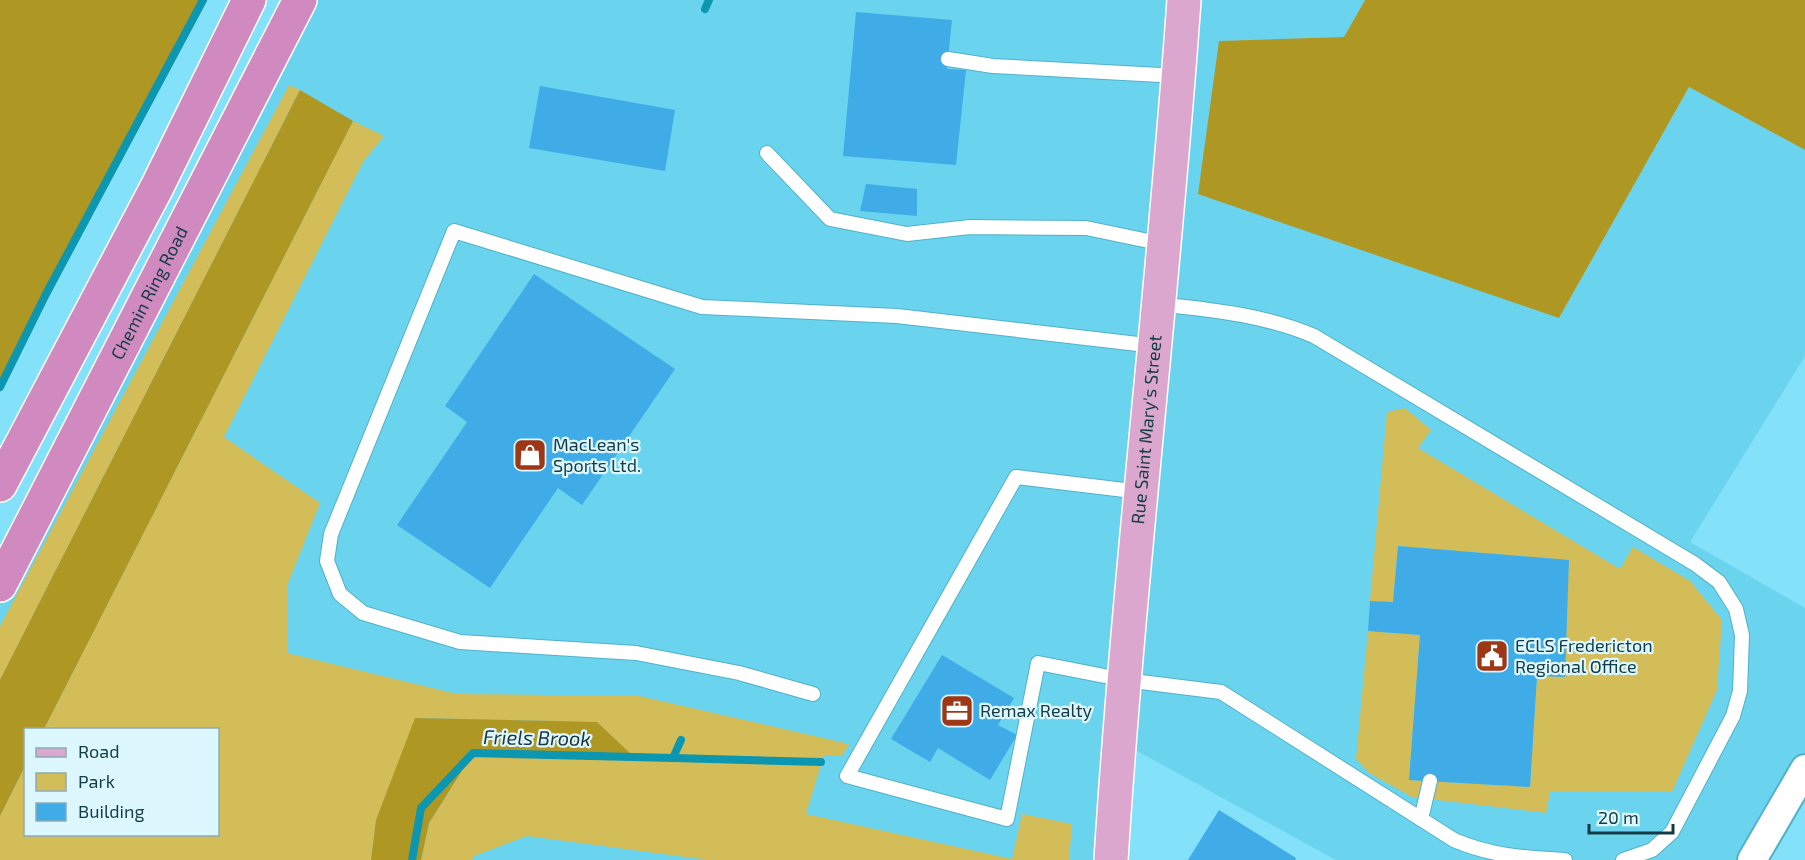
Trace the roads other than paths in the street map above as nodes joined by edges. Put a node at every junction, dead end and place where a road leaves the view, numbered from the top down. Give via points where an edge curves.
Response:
1 (249, 0) edge
2 (300, 0) edge
3 (1184, 0) edge
4 (948, 59) dead end
5 (1179, 76) junction
6 (767, 153) dead end
7 (1163, 244) junction
8 (1159, 304) junction
9 (1157, 346) junction
10 (0, 485) edge
11 (1142, 492) junction
12 (0, 585) edge
13 (1125, 680) junction
14 (813, 694) dead end
15 (1805, 769) edge
16 (1430, 781) dead end
17 (1421, 819) junction
18 (1111, 860) edge
19 (1565, 860) edge
20 (1623, 860) edge
21 (1752, 860) edge

1 - 10 highway via 157,187
2 - 12 highway, Chemin Ring Road
3 - 5 main road, Rue Saint Mary's Street
4 - 5 lane via 993,66
5 - 7 main road, Rue Saint Mary's Street
6 - 7 lane via 830,219 907,234 970,227 1086,228
7 - 8 main road, Rue Saint Mary's Street
8 - 9 main road, Rue Saint Mary's Street
8 - 20 lane via 1246,314 1314,336 1719,582 1736,609 1742,635 1740,690 1732,716 1672,832 1652,850
9 - 11 main road, Rue Saint Mary's Street
9 - 14 lane via 897,316 702,307 454,231 331,534 327,561 340,594 363,613 460,642 636,653 739,673
11 - 13 main road, Rue Saint Mary's Street
11 - 13 lane via 1016,477 848,776 1007,819 1038,663
13 - 17 lane via 1221,692
13 - 18 main road, Rue Saint Mary's Street
15 - 21 street
16 - 17 lane
17 - 19 lane via 1477,850 1508,857

